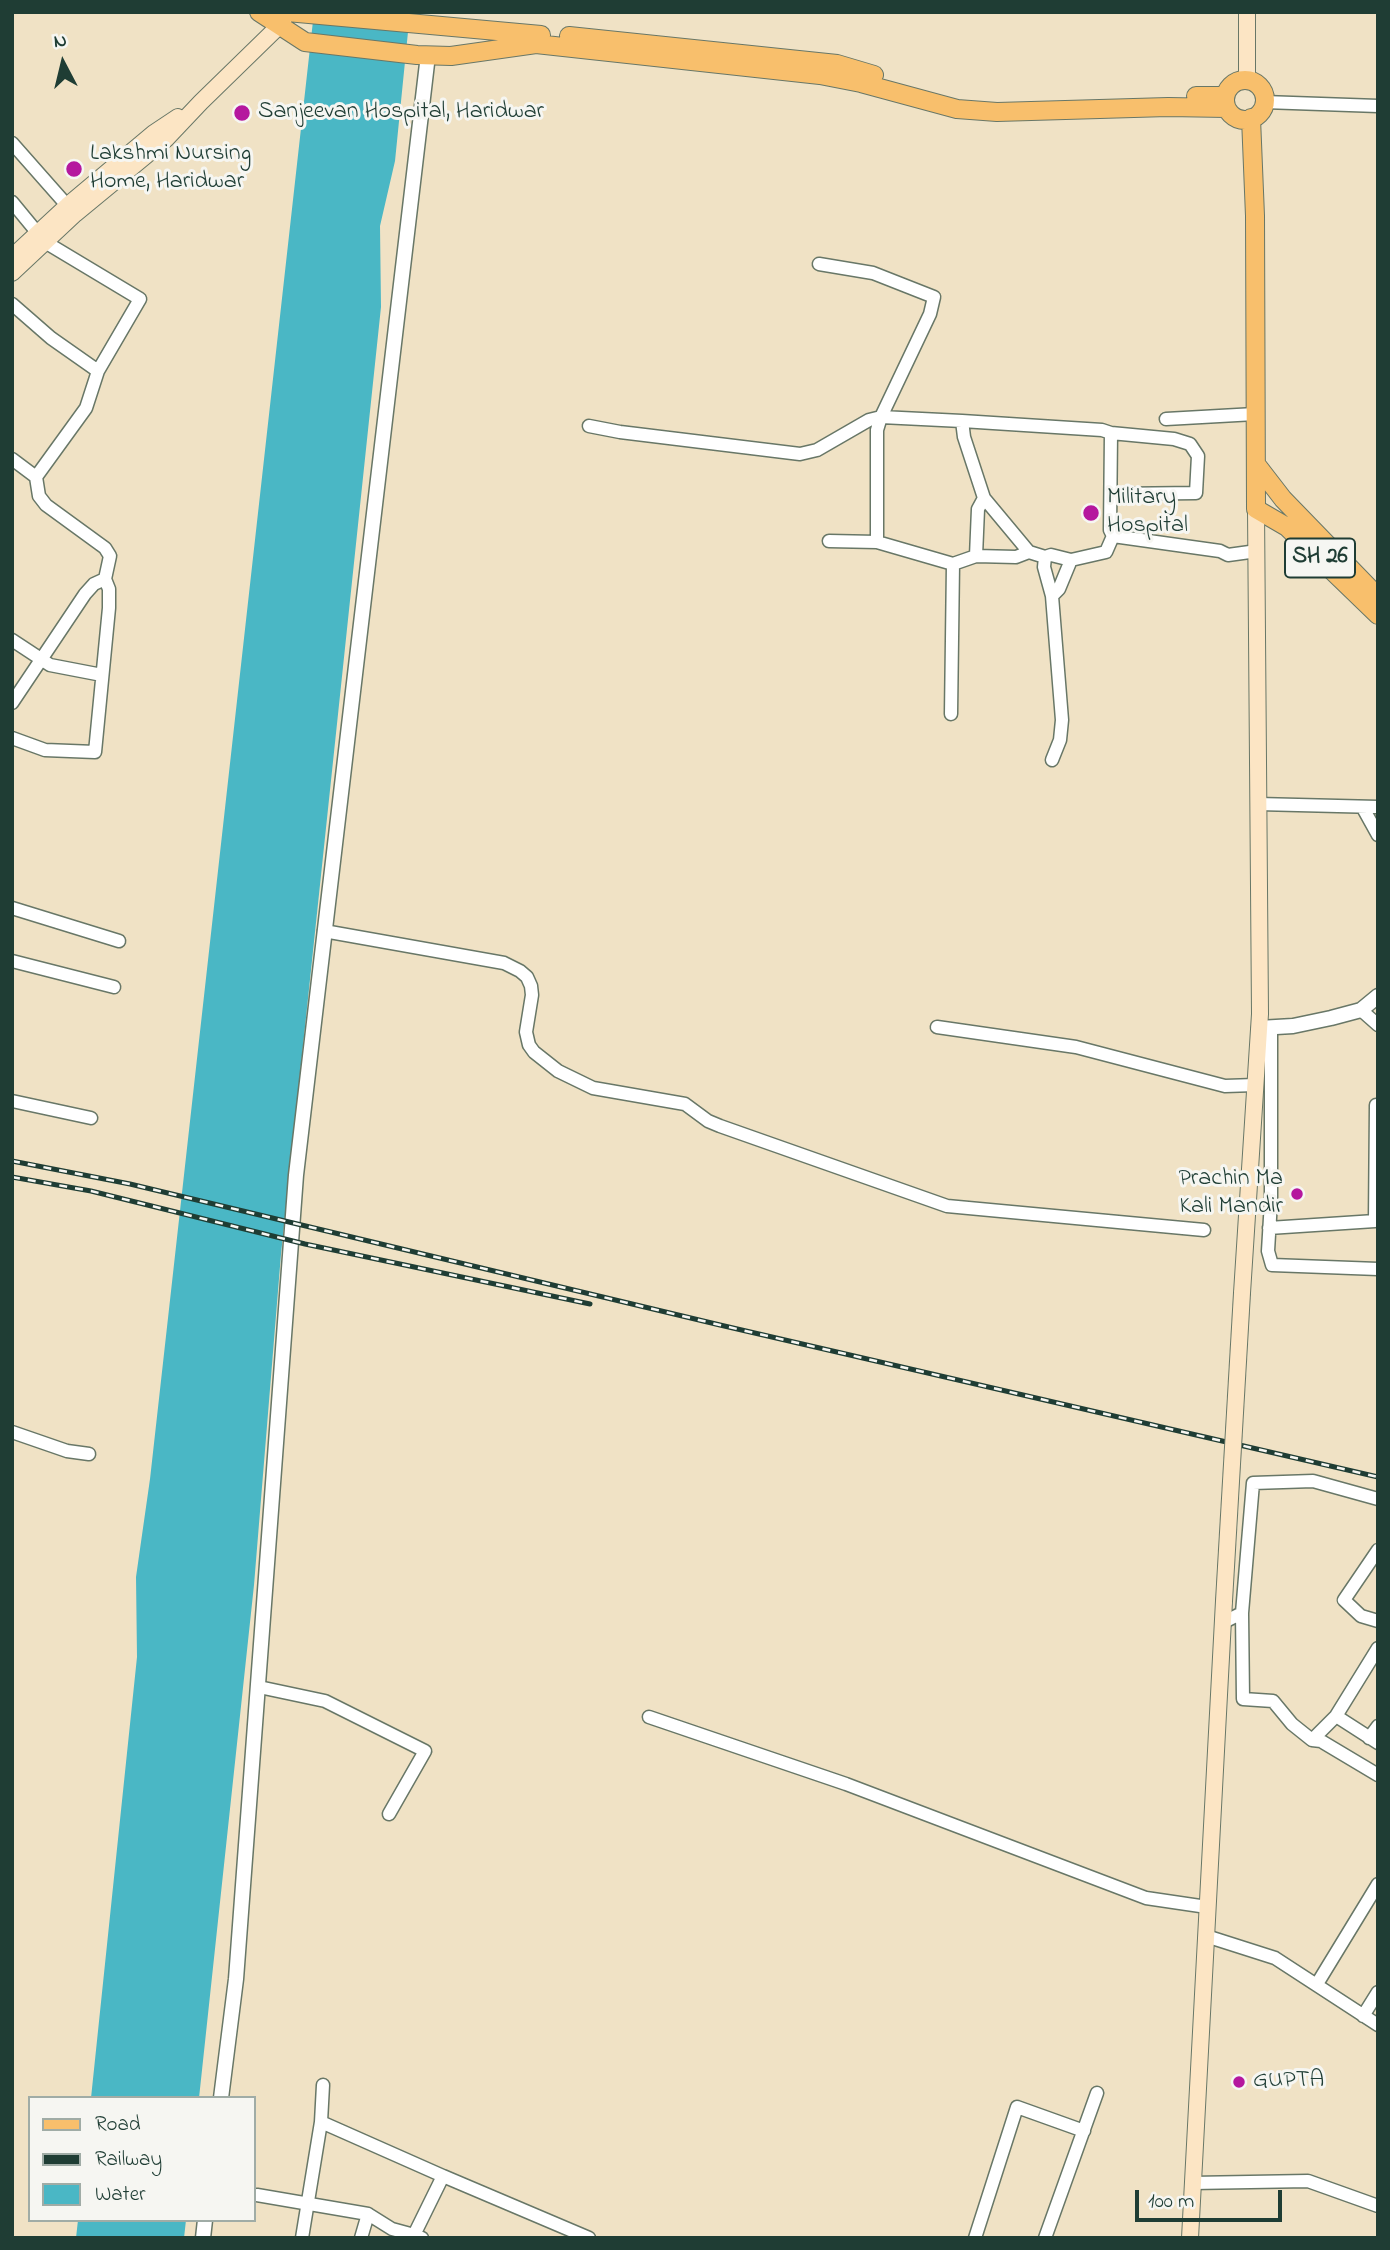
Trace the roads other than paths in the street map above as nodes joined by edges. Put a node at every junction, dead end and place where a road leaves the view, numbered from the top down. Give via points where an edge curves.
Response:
1 (259, 12) edge
2 (1247, 12) edge
3 (307, 14) edge
4 (285, 16) edge
5 (422, 20) edge
6 (423, 55) junction
7 (1247, 81) junction
8 (1226, 102) junction
9 (1264, 102) junction
10 (1378, 106) edge
11 (1251, 118) junction
12 (12, 143) edge
13 (12, 202) edge
14 (71, 210) junction
15 (41, 238) junction
16 (12, 257) edge
17 (819, 264) dead end
18 (12, 273) edge
19 (12, 304) edge
20 (98, 371) junction
21 (1255, 414) junction
22 (881, 417) junction
23 (1166, 419) dead end
24 (962, 421) junction
25 (589, 426) dead end
26 (1111, 433) junction
27 (12, 459) edge
28 (1256, 464) junction
29 (36, 477) junction
30 (1112, 494) junction
31 (985, 498) junction
32 (1256, 509) junction
33 (1114, 536) junction
34 (829, 541) dead end
35 (877, 542) junction
36 (1257, 551) junction
37 (1029, 552) junction
38 (976, 556) junction
39 (1045, 557) junction
40 (1071, 560) junction
41 (953, 564) junction
42 (105, 579) junction
43 (1052, 596) junction
44 (1378, 597) edge
45 (1378, 615) edge
46 (12, 640) edge
47 (40, 660) junction
48 (102, 675) junction
49 (12, 703) edge
50 (951, 714) dead end
51 (12, 738) edge
52 (1052, 761) dead end
53 (1258, 804) junction
54 (1378, 807) edge
55 (1363, 808) junction
56 (1378, 835) edge
57 (12, 908) edge
58 (324, 931) junction
59 (119, 941) dead end
60 (12, 961) edge
61 (114, 987) dead end
62 (1378, 996) edge
63 (1361, 1010) junction
64 (1378, 1025) edge
65 (937, 1027) dead end
66 (1265, 1028) junction
67 (1255, 1085) junction
68 (12, 1101) edge
69 (1376, 1105) dead end
70 (91, 1118) dead end
71 (1269, 1228) junction
72 (1204, 1230) dead end
73 (1378, 1269) edge
74 (12, 1432) edge
75 (89, 1454) dead end
76 (1378, 1499) edge
77 (1378, 1550) edge
78 (1242, 1613) junction
79 (1378, 1621) edge
80 (1222, 1623) junction
81 (1378, 1648) edge
82 (259, 1687) junction
83 (1336, 1716) junction
84 (649, 1717) dead end
85 (1378, 1726) edge
86 (1312, 1740) junction
87 (1373, 1741) edge
88 (1378, 1775) edge
89 (389, 1814) dead end
90 (1378, 1884) edge
91 (1207, 1907) junction
92 (1206, 1936) junction
93 (1317, 1984) junction
94 (1378, 1993) edge
95 (1363, 2016) junction
96 (1378, 2025) edge
97 (323, 2085) dead end
98 (1097, 2093) dead end
99 (221, 2096) edge
100 (321, 2122) junction
101 (1084, 2131) junction
102 (443, 2176) junction
103 (1192, 2183) junction
104 (257, 2195) dead end
105 (307, 2202) junction
106 (1378, 2206) edge
107 (368, 2214) junction
108 (391, 2233) edge
109 (571, 2234) edge
110 (418, 2236) edge
111 (302, 2238) edge
112 (361, 2238) edge
113 (589, 2238) edge
114 (975, 2238) edge
115 (1045, 2238) edge
116 (1190, 2238) edge

1 - 4 main road
2 - 7 main road
3 - 4 main road
3 - 5 main road
4 - 6 main road via 304,42
4 - 14 main road via 166,139
5 - 8 main road via 502,33 586,37 837,64 975,101
6 - 8 main road via 451,56 537,44 820,75 957,109 997,112
6 - 58 street
7 - 8 main road via 1232,85
7 - 9 main road via 1261,89
8 - 11 main road via 1235,117
9 - 10 street
9 - 11 main road via 1259,114
11 - 21 main road
12 - 14 street
13 - 15 street
14 - 15 main road
15 - 16 main road
15 - 18 main road
15 - 20 street via 141,299
17 - 22 street via 873,273 934,297
19 - 20 street
20 - 29 street via 86,408
21 - 23 street
21 - 28 main road
22 - 24 street
22 - 25 street via 800,454
22 - 35 street via 877,430
24 - 26 street
24 - 31 street
26 - 30 street
26 - 30 street via 1174,439 1191,444 1198,456 1196,493
27 - 29 street
28 - 32 main road
28 - 44 main road via 1283,499
29 - 42 street via 39,496 46,505 105,548 110,556
30 - 33 street via 1110,530
31 - 37 street
31 - 38 street via 978,509
32 - 36 main road
32 - 45 main road, SH 26 via 1287,527
33 - 36 street via 1228,555
33 - 40 street via 1106,552
34 - 35 street
35 - 41 street
36 - 53 main road
37 - 38 street
37 - 39 street
38 - 41 street
39 - 40 street
39 - 43 street
40 - 43 street
41 - 50 street
42 - 47 street via 85,594
42 - 48 street via 109,608
43 - 52 street via 1062,720
46 - 47 street
47 - 48 street
47 - 49 street
48 - 51 street via 95,752 46,750
53 - 55 street
53 - 66 main road
54 - 55 street
55 - 56 street
57 - 59 street
58 - 72 street via 504,963 520,971 531,986 526,1032 534,1052 593,1088 685,1104 720,1126 947,1206
58 - 82 street via 296,1175
60 - 61 street
62 - 63 street
63 - 64 street
63 - 66 street
65 - 67 street via 1076,1047 1224,1086
66 - 67 main road
66 - 71 street
67 - 80 main road, bridge
68 - 70 street
69 - 71 street via 1375,1221
71 - 73 street via 1272,1265
74 - 75 street
76 - 78 street via 1313,1481 1253,1483
77 - 79 street via 1344,1600 1361,1616
78 - 80 street
78 - 86 street via 1243,1699 1273,1701
80 - 91 main road
81 - 83 street
82 - 89 street via 325,1701 425,1751
82 - 99 street via 236,1979
83 - 86 street
83 - 87 street
84 - 91 street via 846,1784 1146,1898
85 - 87 street
86 - 88 street
90 - 93 street
91 - 92 main road
92 - 93 street via 1275,1958
92 - 103 main road
93 - 95 street
94 - 95 street
95 - 96 street
97 - 100 street
98 - 101 street
100 - 102 street
100 - 105 street
101 - 114 street via 1017,2107
101 - 115 street
102 - 109 street
102 - 110 street
103 - 106 street via 1308,2181
103 - 116 main road
104 - 105 street
105 - 107 street
105 - 111 street
107 - 108 street
107 - 112 street
108 - 110 street
109 - 113 street

